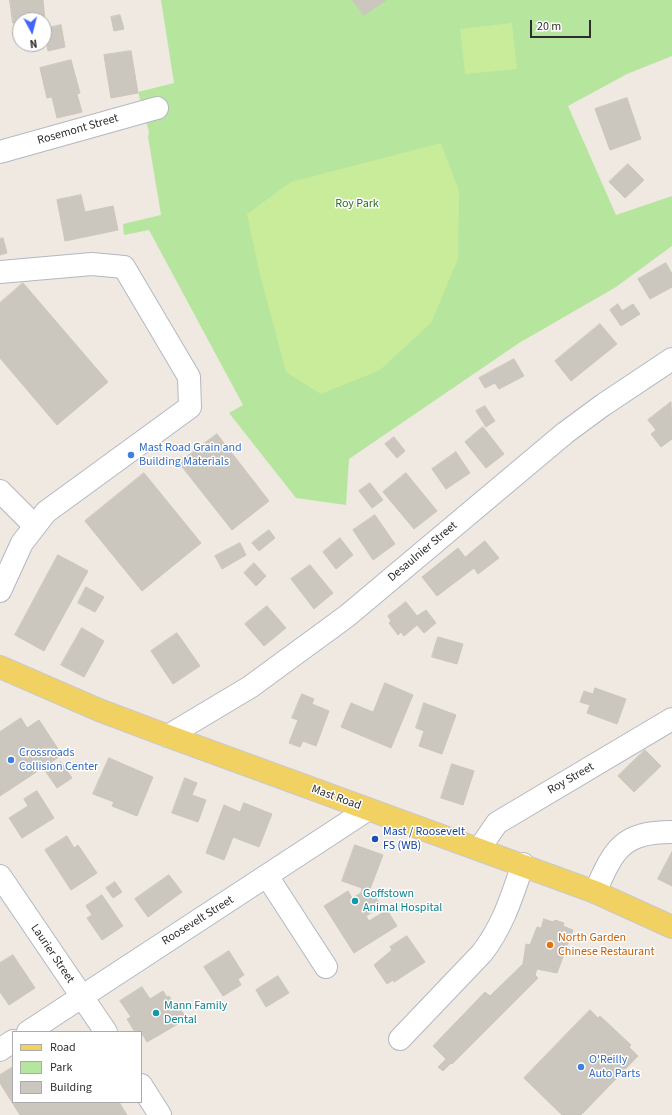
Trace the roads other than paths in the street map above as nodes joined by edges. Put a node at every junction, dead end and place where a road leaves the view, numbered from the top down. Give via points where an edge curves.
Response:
1 (157, 108) dead end
2 (0, 152) edge
3 (0, 272) edge
4 (672, 359) edge
5 (0, 491) edge
6 (35, 526) junction
7 (0, 591) edge
8 (0, 667) edge
9 (672, 719) edge
10 (168, 736) junction
11 (367, 810) junction
12 (672, 832) edge
13 (480, 849) junction
14 (523, 864) junction
15 (0, 876) edge
16 (267, 876) junction
17 (596, 892) junction
18 (672, 927) edge
19 (326, 967) dead end
20 (81, 996) junction
21 (29, 1031) edge
22 (105, 1031) edge
23 (400, 1039) dead end
24 (12, 1042) edge
25 (0, 1050) edge
26 (142, 1087) edge
27 (160, 1115) edge

1 - 2 street, Rosemont Street
3 - 6 street via 92,264 124,267 189,377 190,407 46,512
4 - 10 street, Desaulnier Street via 565,433 347,616 250,687
5 - 6 street
6 - 7 street via 22,543
8 - 10 main road, Mast Road via 99,710
9 - 13 street, Roy Street via 497,824
10 - 11 main road, Mast Road
11 - 13 main road, Mast Road
11 - 16 street, Roosevelt Street
12 - 17 street via 642,834 627,841 614,854
13 - 14 main road, Mast Road
14 - 17 main road, Mast Road
14 - 23 street via 494,938
15 - 20 street, Laurier Street
16 - 19 street
16 - 20 street, Roosevelt Street
17 - 18 main road, Mast Road
20 - 21 street, Roosevelt Street
20 - 22 street, Laurier Street
24 - 25 street
26 - 27 street

